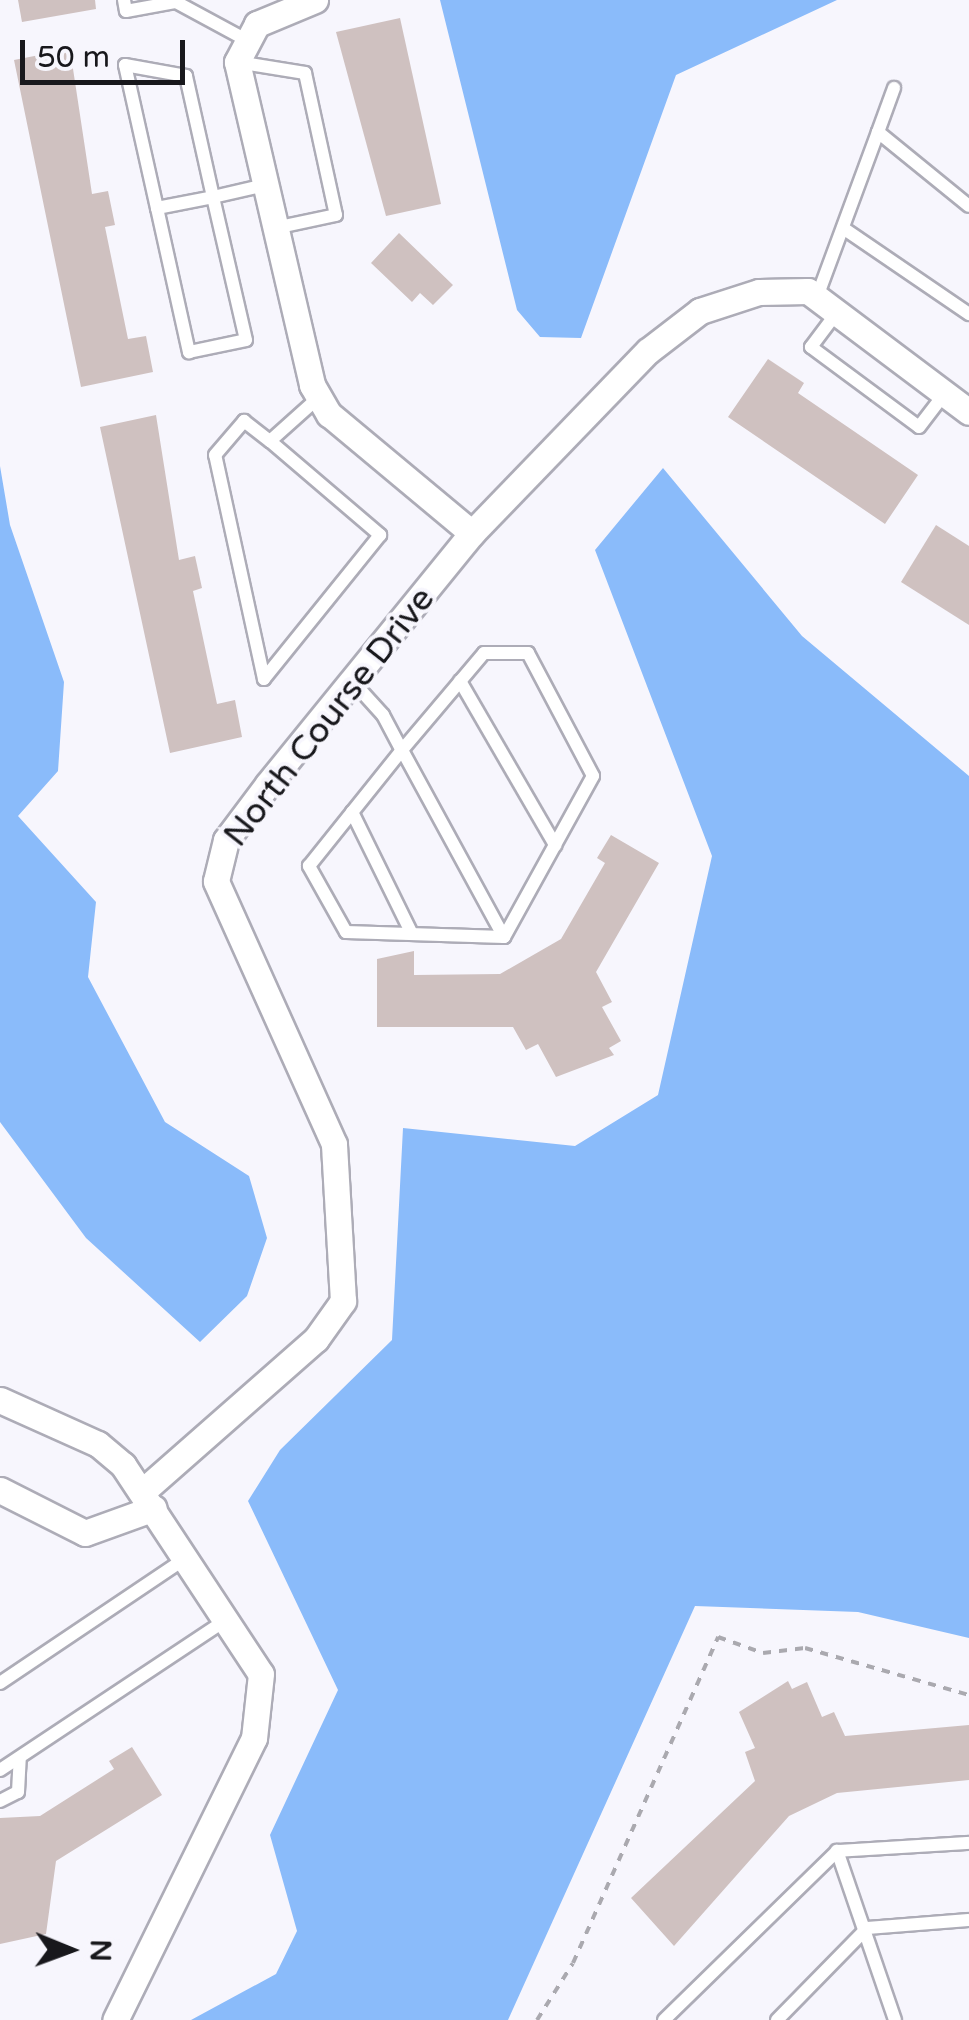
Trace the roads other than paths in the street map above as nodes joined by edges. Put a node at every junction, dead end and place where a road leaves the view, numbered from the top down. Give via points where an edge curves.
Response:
1 (124, 0) edge
2 (315, 0) edge
3 (176, 1) edge
4 (242, 51) junction
5 (894, 88) dead end
6 (878, 132) junction
7 (265, 185) junction
8 (213, 197) junction
9 (969, 206) edge
10 (157, 208) junction
11 (276, 228) junction
12 (843, 228) junction
13 (828, 304) junction
14 (969, 314) edge
15 (945, 393) junction
16 (319, 397) junction
17 (969, 412) edge
18 (270, 442) junction
19 (472, 533) junction
20 (460, 681) junction
21 (354, 683) junction
22 (402, 750) junction
23 (352, 812) junction
24 (555, 845) junction
25 (412, 934) junction
26 (504, 937) junction
27 (0, 1400) edge
28 (0, 1490) edge
29 (149, 1499) junction
30 (186, 1558) junction
31 (230, 1617) junction
32 (0, 1682) edge
33 (20, 1759) junction
34 (0, 1770) edge
35 (0, 1801) edge
36 (969, 1844) edge
37 (838, 1851) junction
38 (969, 1920) edge
39 (866, 1928) junction
40 (116, 2020) edge
41 (664, 2020) edge
42 (777, 2020) edge
43 (895, 2020) edge

1 - 3 lane via 126,11
2 - 4 street via 257,24
3 - 4 lane
4 - 7 street
4 - 11 lane via 305,73 336,215
5 - 6 lane
6 - 9 lane
6 - 12 lane
7 - 8 lane
7 - 11 street
8 - 10 lane
8 - 10 lane via 186,76 125,65
8 - 10 lane via 246,340 189,352
11 - 16 street
12 - 13 lane
12 - 14 lane
13 - 15 street
13 - 15 lane via 811,348 919,427
13 - 19 street, North Course Drive via 759,292 700,311 648,351
15 - 17 street
16 - 18 lane
16 - 19 street
18 - 18 lane via 244,422 216,455 264,679 380,535
19 - 21 street, North Course Drive
20 - 22 lane
20 - 24 lane
20 - 24 lane via 484,652 528,653 593,776
21 - 22 lane
21 - 29 street, North Course Drive via 226,840 216,881 334,1144 343,1300 316,1339
22 - 23 lane
22 - 26 lane
23 - 25 lane
23 - 25 lane via 309,866 346,932
24 - 26 lane
25 - 26 lane
27 - 29 street via 98,1444
28 - 29 street, North Course Drive via 85,1534
29 - 30 street
30 - 31 street
30 - 32 lane
31 - 33 lane
31 - 40 street via 261,1674 263,1709
33 - 34 lane
33 - 35 lane via 18,1792
36 - 37 lane
37 - 39 lane
37 - 41 lane
38 - 39 lane
39 - 42 lane
39 - 43 lane

